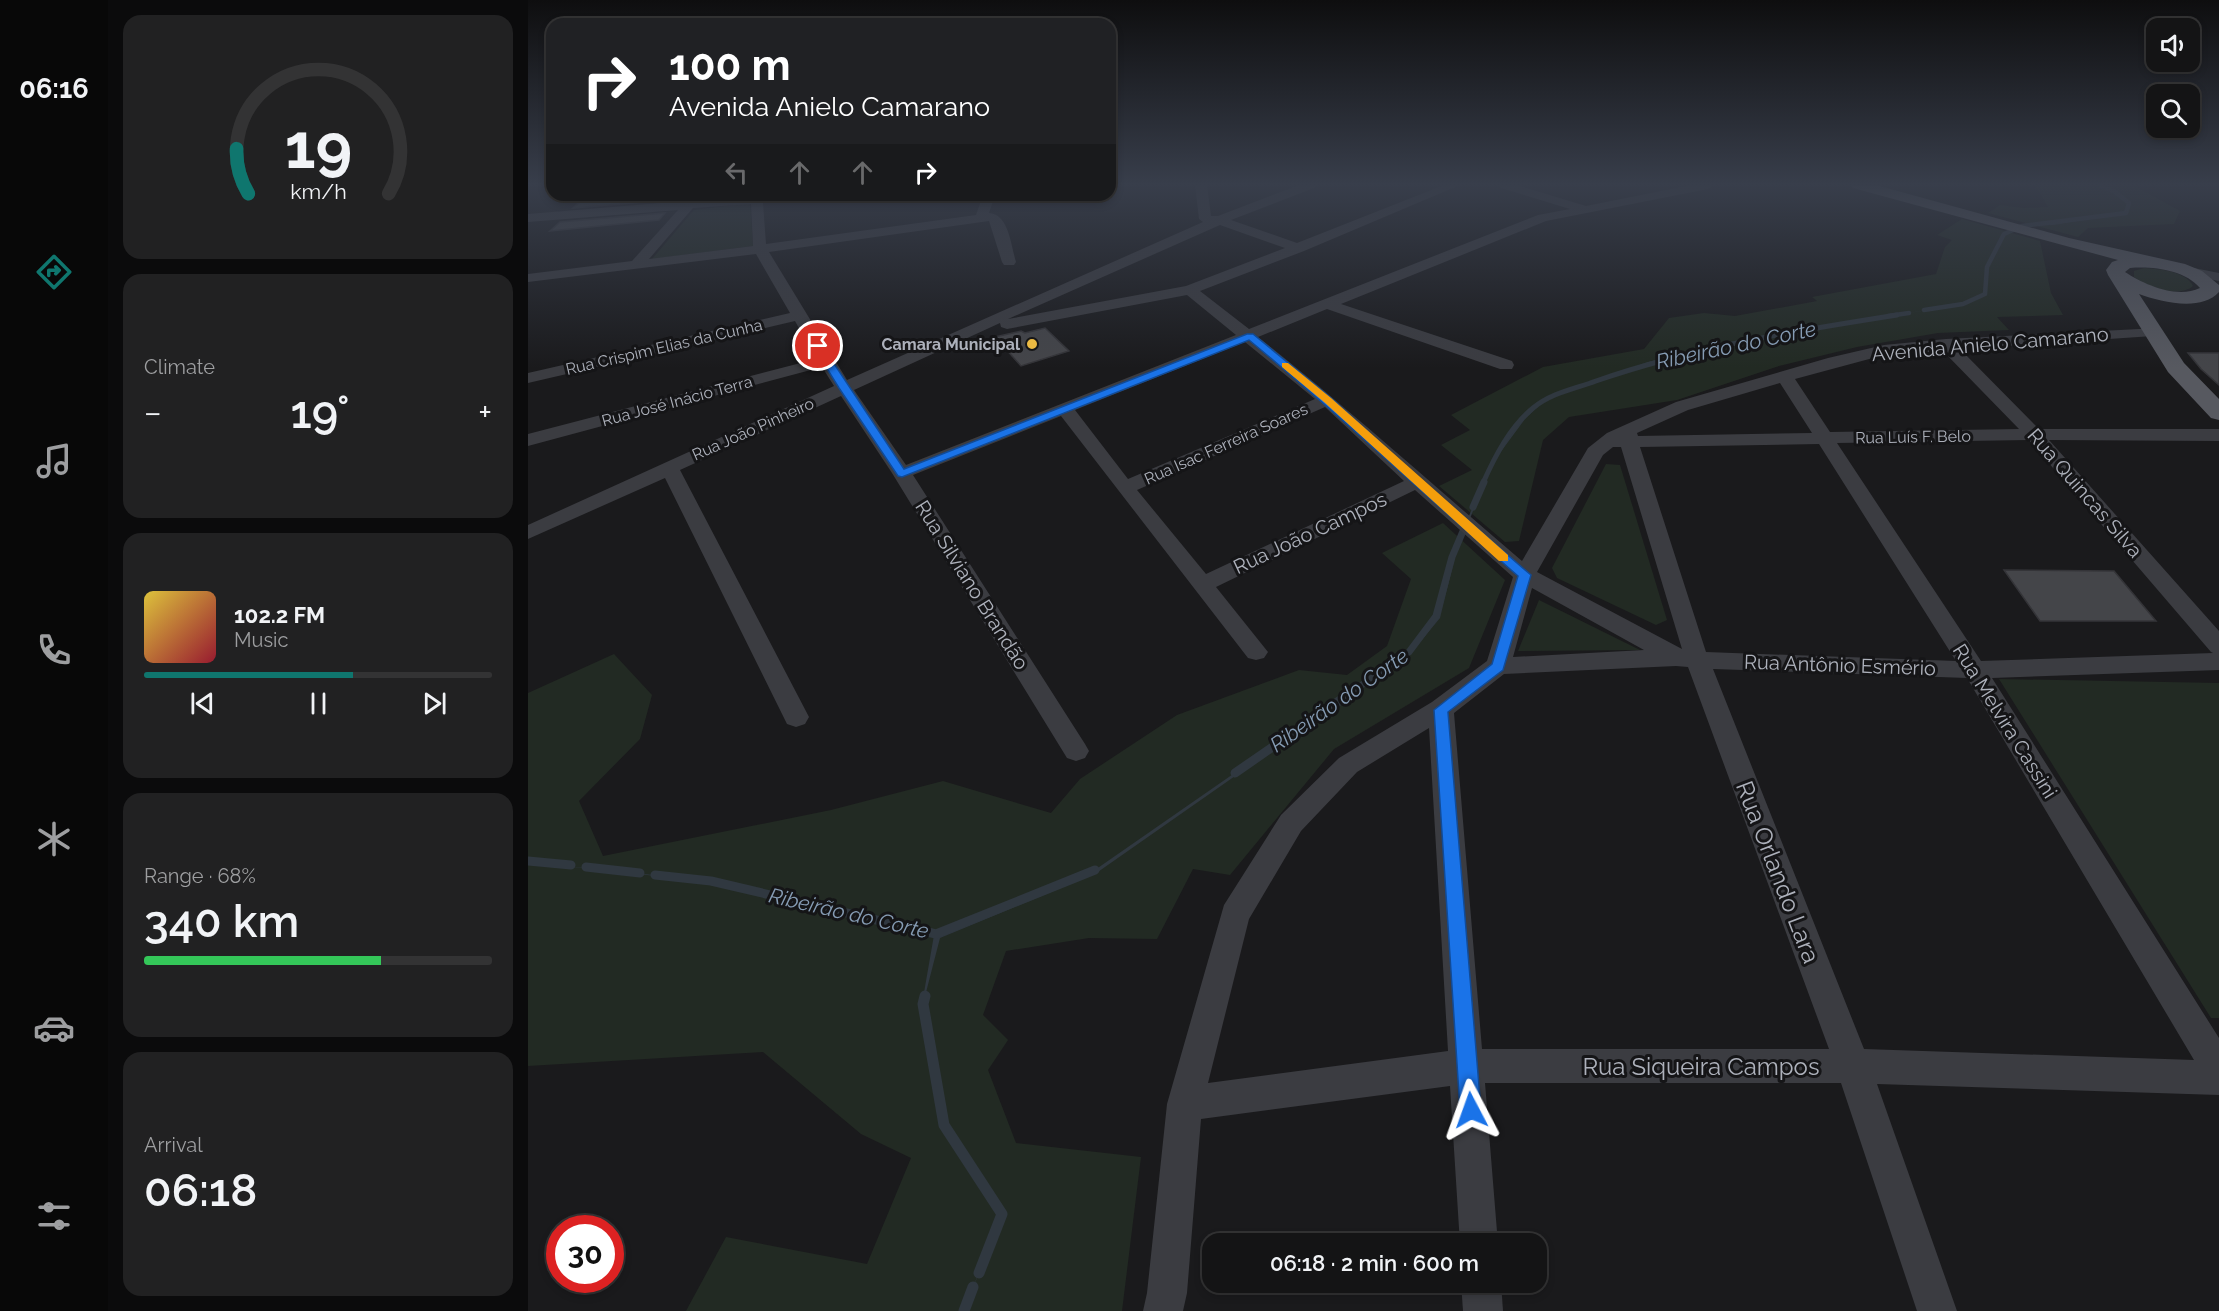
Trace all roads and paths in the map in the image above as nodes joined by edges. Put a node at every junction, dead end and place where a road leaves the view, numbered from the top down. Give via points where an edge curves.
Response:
1 (653, 246) edge
2 (780, 246) edge
3 (1004, 246) edge
4 (1160, 246) edge
5 (1294, 246) edge
6 (1303, 246) edge
7 (1474, 246) edge
8 (2078, 246) edge
9 (2084, 246) edge
10 (1299, 248) junction
11 (760, 249) junction
12 (1009, 262) dead end
13 (2156, 264) junction
14 (636, 265) junction
15 (2116, 273) junction
16 (528, 278) edge
17 (2206, 283) edge
18 (1190, 290) junction
19 (1329, 305) junction
20 (2141, 310) junction
21 (801, 315) junction
22 (975, 328) junction
23 (2153, 331) junction
24 (1250, 336) junction
25 (1946, 344) junction
26 (826, 362) junction
27 (1506, 365) dead end
28 (1785, 377) junction
29 (528, 378) edge
30 (843, 388) junction
31 (1327, 400) junction
32 (1065, 409) junction
33 (2219, 413) edge
34 (2034, 434) junction
35 (2219, 435) edge
36 (1622, 438) junction
37 (1825, 439) junction
38 (528, 440) edge
39 (669, 467) junction
40 (902, 473) junction
41 (1417, 482) junction
42 (1125, 488) junction
43 (528, 533) edge
44 (1525, 575) junction
45 (1203, 584) junction
46 (2219, 646) edge
47 (1256, 652) dead end
48 (1687, 658) junction
49 (2219, 661) edge
50 (1498, 666) junction
51 (1974, 670) junction
52 (1441, 710) junction
53 (796, 717) dead end
54 (1076, 751) dead end
55 (1468, 1066) junction
56 (1853, 1066) junction
57 (2219, 1069) edge
58 (2219, 1078) edge
59 (1185, 1104) junction
60 (1478, 1233) edge
61 (1482, 1293) edge
62 (1163, 1311) edge
63 (1483, 1311) edge
64 (1937, 1311) edge

1 - 14 street
2 - 11 street
3 - 12 street
4 - 22 street, Rua João Pinheiro
5 - 10 street
6 - 10 street
7 - 19 street
8 - 15 main road via 2091,251
9 - 13 main road
10 - 18 street
11 - 14 street
11 - 21 street, Rua Silviano Brandão
13 - 15 main road via 2128,263 2119,266
13 - 17 main road
14 - 16 street
15 - 17 main road via 2136,287
15 - 20 main road
17 - 20 main road via 2143,303
18 - 22 street
18 - 24 street
19 - 24 street
19 - 27 street
20 - 23 main road
21 - 26 street, Rua Silviano Brandão
21 - 29 street, Rua Crispim Elias da Cunha
22 - 30 street, Rua João Pinheiro
23 - 25 street, Avenida Anielo Camarano
23 - 33 main road via 2176,367
24 - 31 street
24 - 32 street
25 - 28 street, Avenida Anielo Camarano via 1884,350
25 - 34 street, Rua Quincas Silva
26 - 30 street, Rua Silviano Brandão
26 - 38 street, Rua José Inácio Terra
28 - 36 street, Avenida Anielo Camarano via 1682,406
28 - 37 street, Rua Melvira Cassini
30 - 39 street, Rua João Pinheiro
30 - 40 street, Rua Silviano Brandão
31 - 41 street
31 - 42 street, Rua Isac Ferreira Soares
32 - 40 street
32 - 42 street
34 - 35 street, Rua Luís F. Belo
34 - 37 street, Rua Luís F. Belo
34 - 46 street, Rua Quincas Silva
36 - 37 street, Rua Luís F. Belo
36 - 44 street, Avenida Anielo Camarano via 1595,452
36 - 48 street, Rua Orlando Lara
37 - 51 street, Rua Melvira Cassini
39 - 43 street, Rua João Pinheiro
39 - 53 street
40 - 54 street, Rua Silviano Brandão
41 - 44 street
41 - 45 street, Rua João Campos
42 - 45 street
44 - 48 street
44 - 50 street, Avenida Anielo Camarano
45 - 47 street
48 - 50 street, Rua Antônio Esmério
48 - 51 street, Rua Antônio Esmério
48 - 56 street, Rua Orlando Lara
49 - 51 street, Rua Antônio Esmério
50 - 52 street
51 - 57 street, Rua Melvira Cassini
52 - 55 street
52 - 59 street via 1348,765 1291,823 1235,915
55 - 56 street, Rua Siqueira Campos
55 - 59 street, Rua Siqueira Campos
55 - 60 street
56 - 58 street, Rua Siqueira Campos
56 - 64 street, Rua Orlando Lara
59 - 62 street
61 - 63 street

